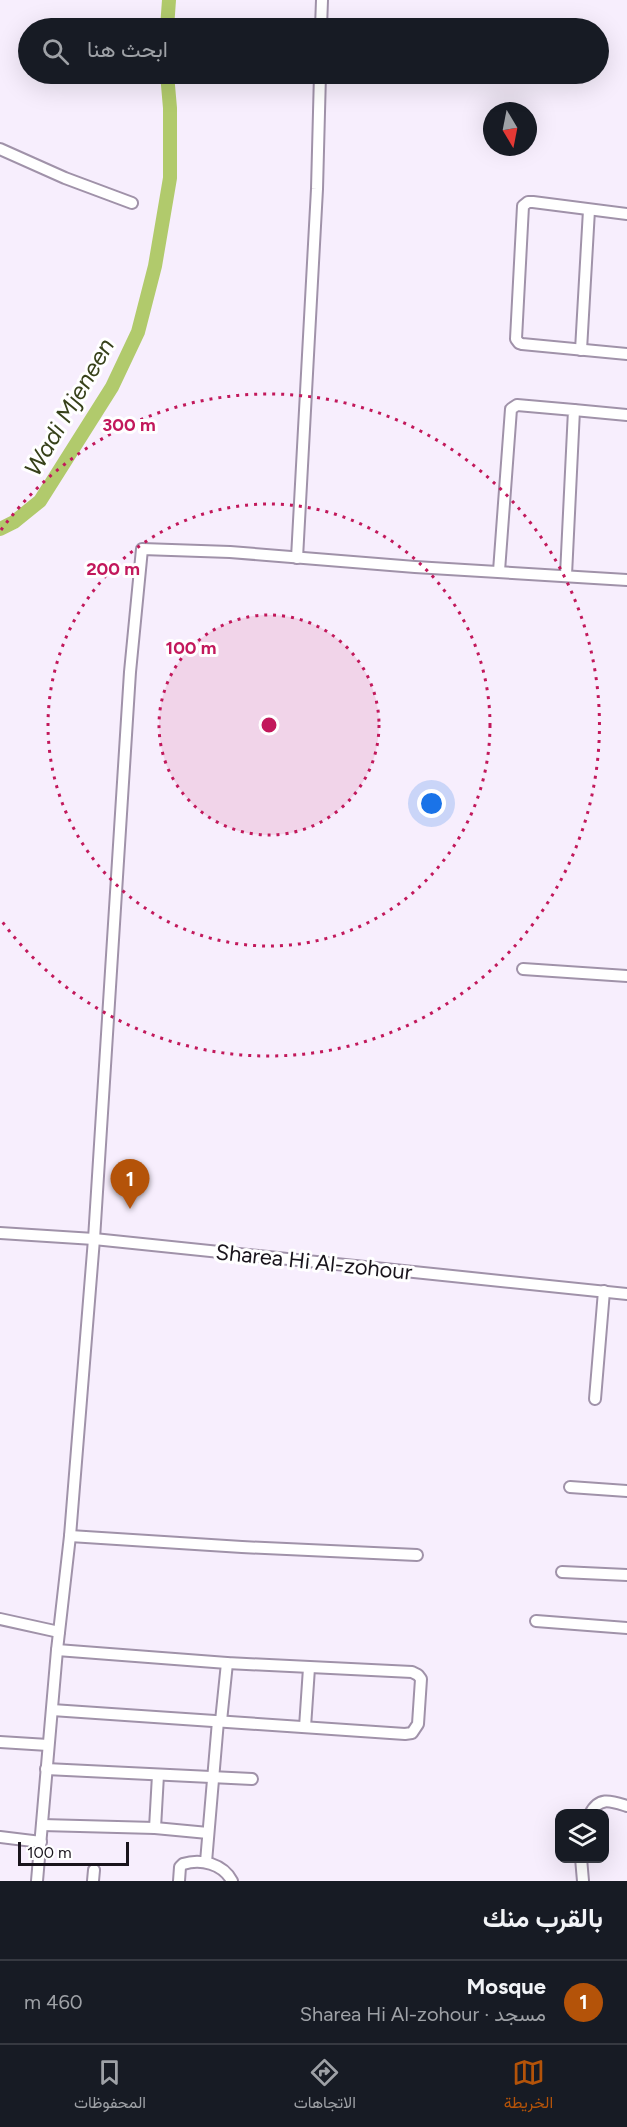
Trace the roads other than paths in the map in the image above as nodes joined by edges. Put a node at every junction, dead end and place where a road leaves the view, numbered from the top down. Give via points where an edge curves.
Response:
1 (322, 0) edge
2 (321, 18) edge
3 (320, 84) edge
4 (0, 149) edge
5 (132, 202) dead end
6 (589, 210) junction
7 (627, 214) edge
8 (580, 350) junction
9 (627, 354) edge
10 (574, 410) junction
11 (627, 415) edge
12 (297, 558) junction
13 (499, 571) junction
14 (566, 575) junction
15 (627, 580) edge
16 (524, 969) dead end
17 (627, 976) edge
18 (0, 1233) edge
19 (94, 1239) junction
20 (604, 1292) junction
21 (627, 1294) edge
22 (595, 1399) dead end
23 (570, 1486) dead end
24 (627, 1491) edge
25 (70, 1536) junction
26 (417, 1555) dead end
27 (562, 1572) dead end
28 (627, 1575) edge
29 (0, 1619) edge
30 (536, 1621) dead end
31 (627, 1628) edge
32 (59, 1632) junction
33 (57, 1650) junction
34 (227, 1663) junction
35 (309, 1668) junction
36 (52, 1710) junction
37 (220, 1721) junction
38 (305, 1727) junction
39 (0, 1742) edge
40 (48, 1745) junction
41 (46, 1769) junction
42 (158, 1775) junction
43 (214, 1777) junction
44 (252, 1779) dead end
45 (627, 1806) edge
46 (592, 1809) edge
47 (42, 1825) junction
48 (155, 1828) junction
49 (208, 1833) junction
50 (0, 1837) edge
51 (41, 1842) junction
52 (206, 1862) junction
53 (581, 1863) edge
54 (37, 1881) edge
55 (178, 1881) edge
56 (232, 1881) edge
57 (583, 1881) edge

1 - 2 street
3 - 12 street
4 - 5 street
6 - 7 street
6 - 8 street
6 - 8 street via 528,202 523,206 517,342
8 - 9 street
10 - 11 street
10 - 13 street via 517,405 511,409
10 - 14 street
12 - 13 street
12 - 19 street via 142,549 130,672
13 - 14 street
14 - 15 street
16 - 17 street
18 - 19 street, Sharea Hi Al-zohour
19 - 20 street, Sharea Hi Al-zohour
19 - 25 street
20 - 21 street, Sharea Hi Al-zohour
20 - 22 street
23 - 24 street
25 - 26 street
25 - 32 street
27 - 28 street
29 - 32 street
30 - 31 street
32 - 33 street
33 - 34 street
33 - 36 street
34 - 35 street
34 - 37 street
35 - 38 street
35 - 38 street via 418,1675 418,1724 412,1733 405,1734
36 - 37 street
36 - 40 street
37 - 38 street
37 - 43 street
39 - 40 street
40 - 41 street
41 - 42 street
41 - 47 street
42 - 43 street
42 - 48 street
43 - 44 street
43 - 49 street
45 - 46 street via 600,1802
47 - 48 street
47 - 51 street
48 - 49 street
49 - 52 street
50 - 51 street
51 - 54 street
52 - 55 street via 183,1864
52 - 56 street
53 - 57 street

